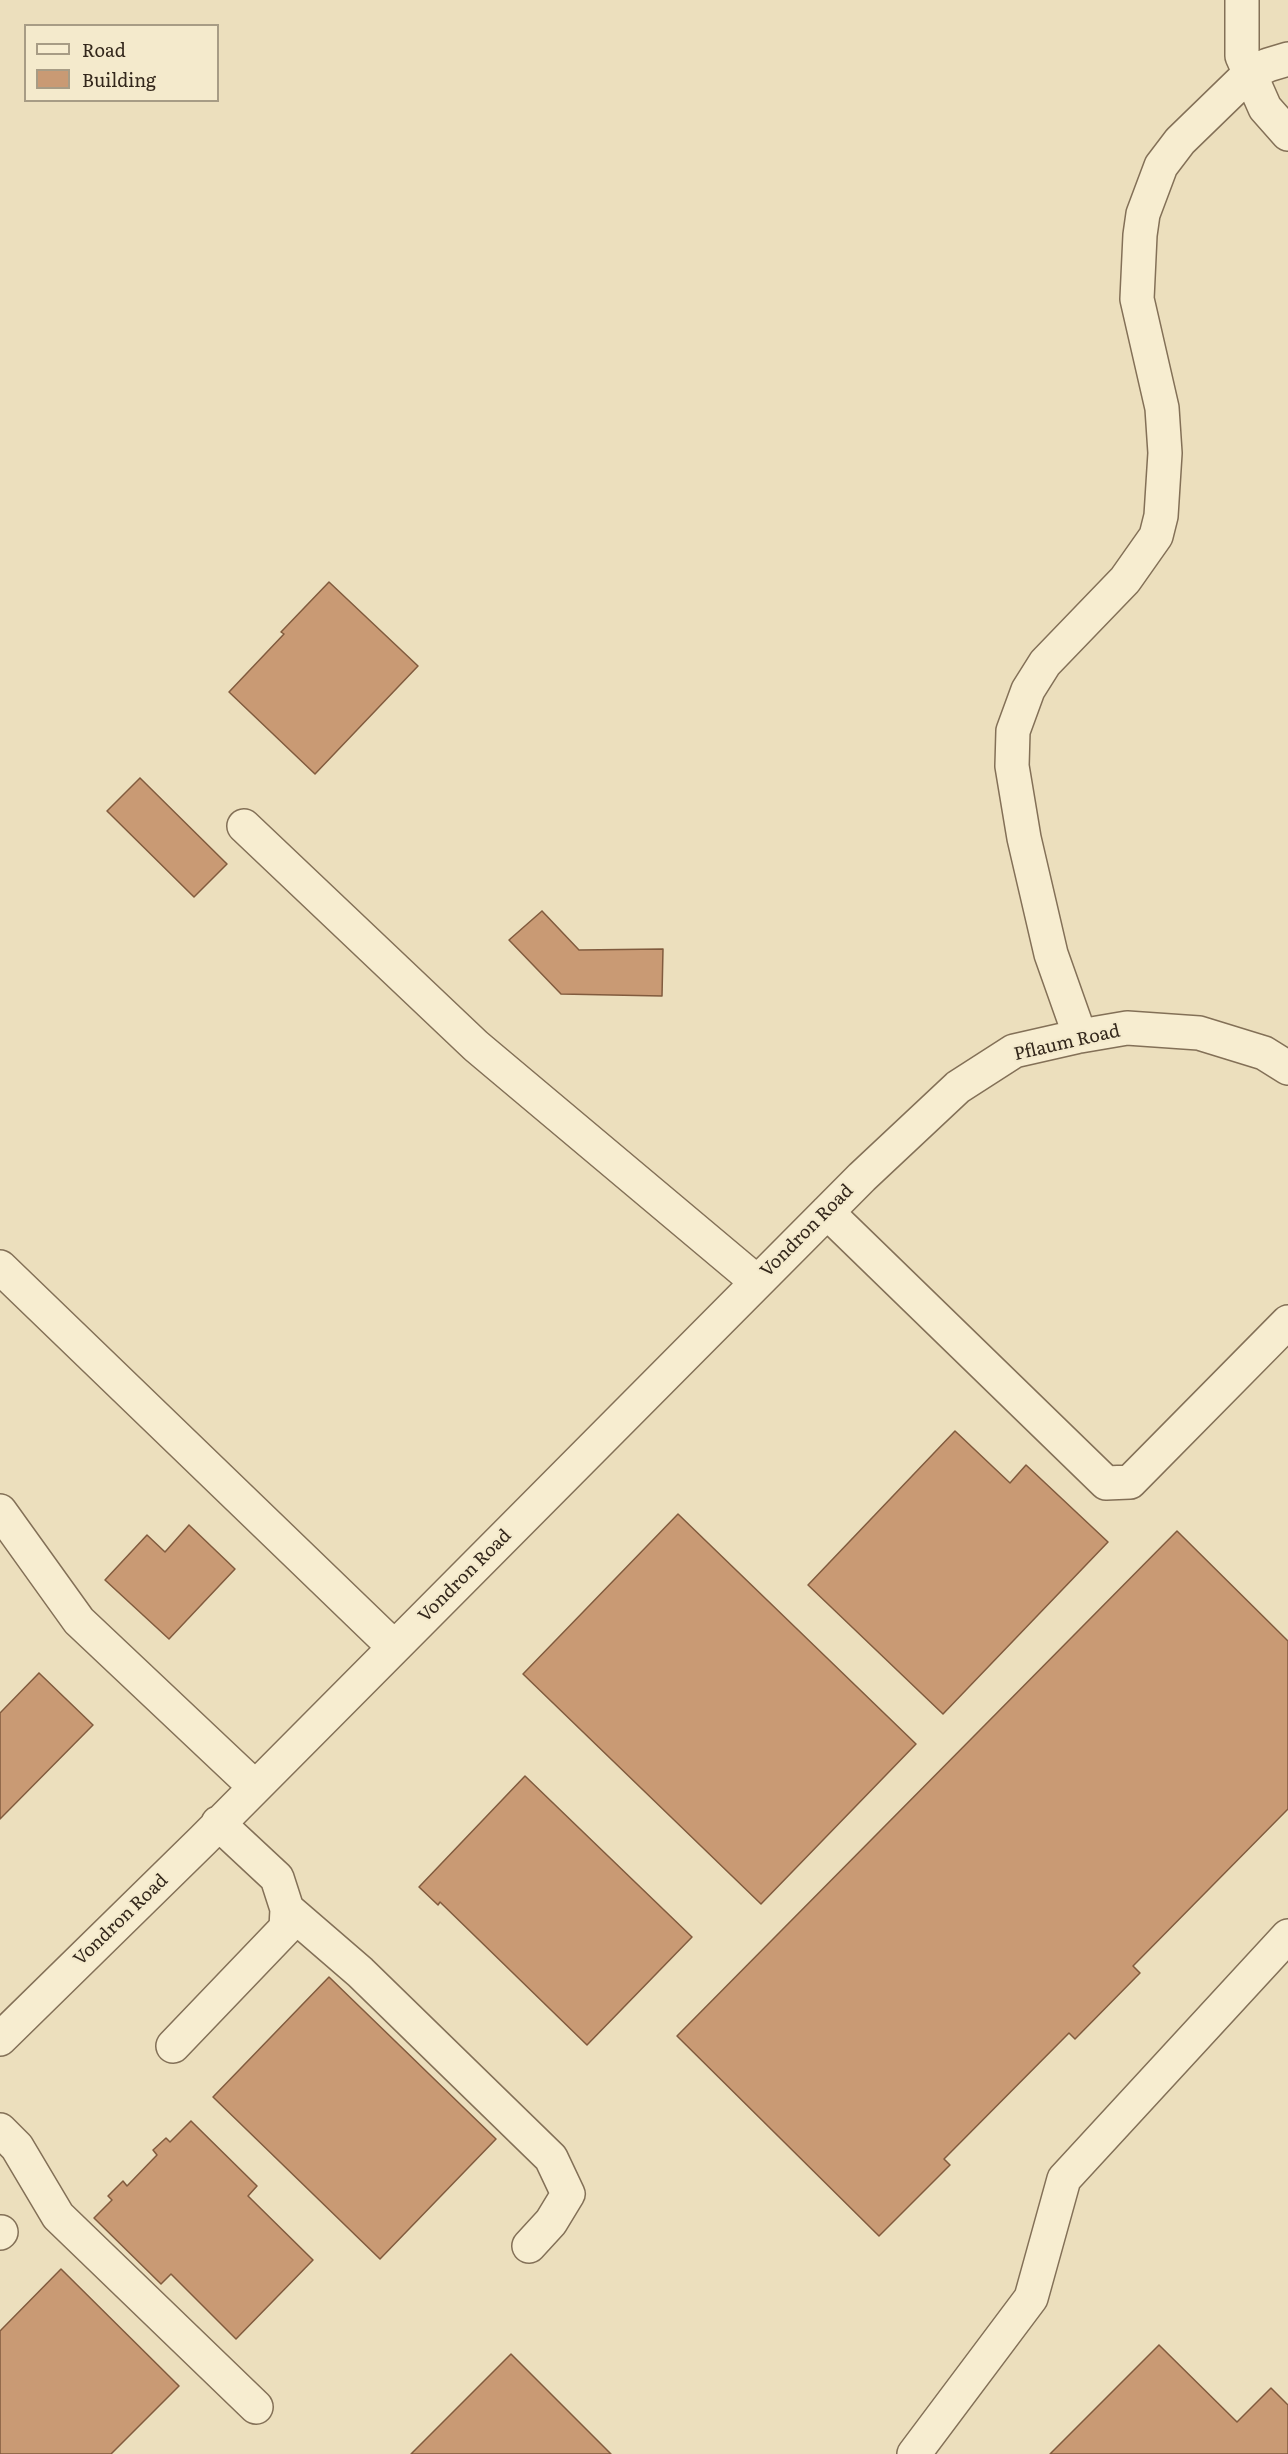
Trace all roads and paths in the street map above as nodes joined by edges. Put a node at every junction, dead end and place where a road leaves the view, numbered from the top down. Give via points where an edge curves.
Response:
1 (1242, 0) edge
2 (1288, 59) edge
3 (1249, 74) junction
4 (1288, 134) edge
5 (244, 826) dead end
6 (1080, 1036) junction
7 (1288, 1068) edge
8 (930, 1114) joint
9 (826, 1212) junction
10 (0, 1267) edge
11 (757, 1282) junction
12 (1288, 1322) edge
13 (0, 1511) edge
14 (394, 1647) junction
15 (255, 1787) junction
16 (218, 1823) junction
17 (287, 1909) junction
18 (1288, 1936) edge
19 (0, 2039) edge
20 (172, 2046) dead end
21 (0, 2130) edge
22 (530, 2246) dead end
23 (256, 2407) dead end
24 (914, 2454) edge

1 - 3 street via 1242,56
2 - 3 street
3 - 4 street via 1265,108
3 - 6 street via 1180,141 1161,166 1143,214 1137,299 1162,408 1165,453 1156,536 1125,580 1045,663 1028,690 1013,731 1012,766 1024,838 1051,954
5 - 11 street via 476,1046
6 - 7 street, Pflaum Road via 1127,1029 1199,1033 1264,1053
6 - 8 street, Pflaum Road via 1014,1052 958,1087
8 - 9 street, Vondron Road
9 - 11 street, Vondron Road
9 - 12 street via 1106,1483 1130,1482
10 - 14 street
11 - 14 street, Vondron Road
13 - 15 street via 79,1621
14 - 15 street, Vondron Road
15 - 16 street, Vondron Road
16 - 17 street via 277,1878
16 - 19 street, Vondron Road
17 - 20 street via 286,1928
17 - 22 street via 360,1972 550,2158 568,2194
18 - 24 street via 1064,2179 1031,2298
21 - 23 street via 17,2147 58,2216

